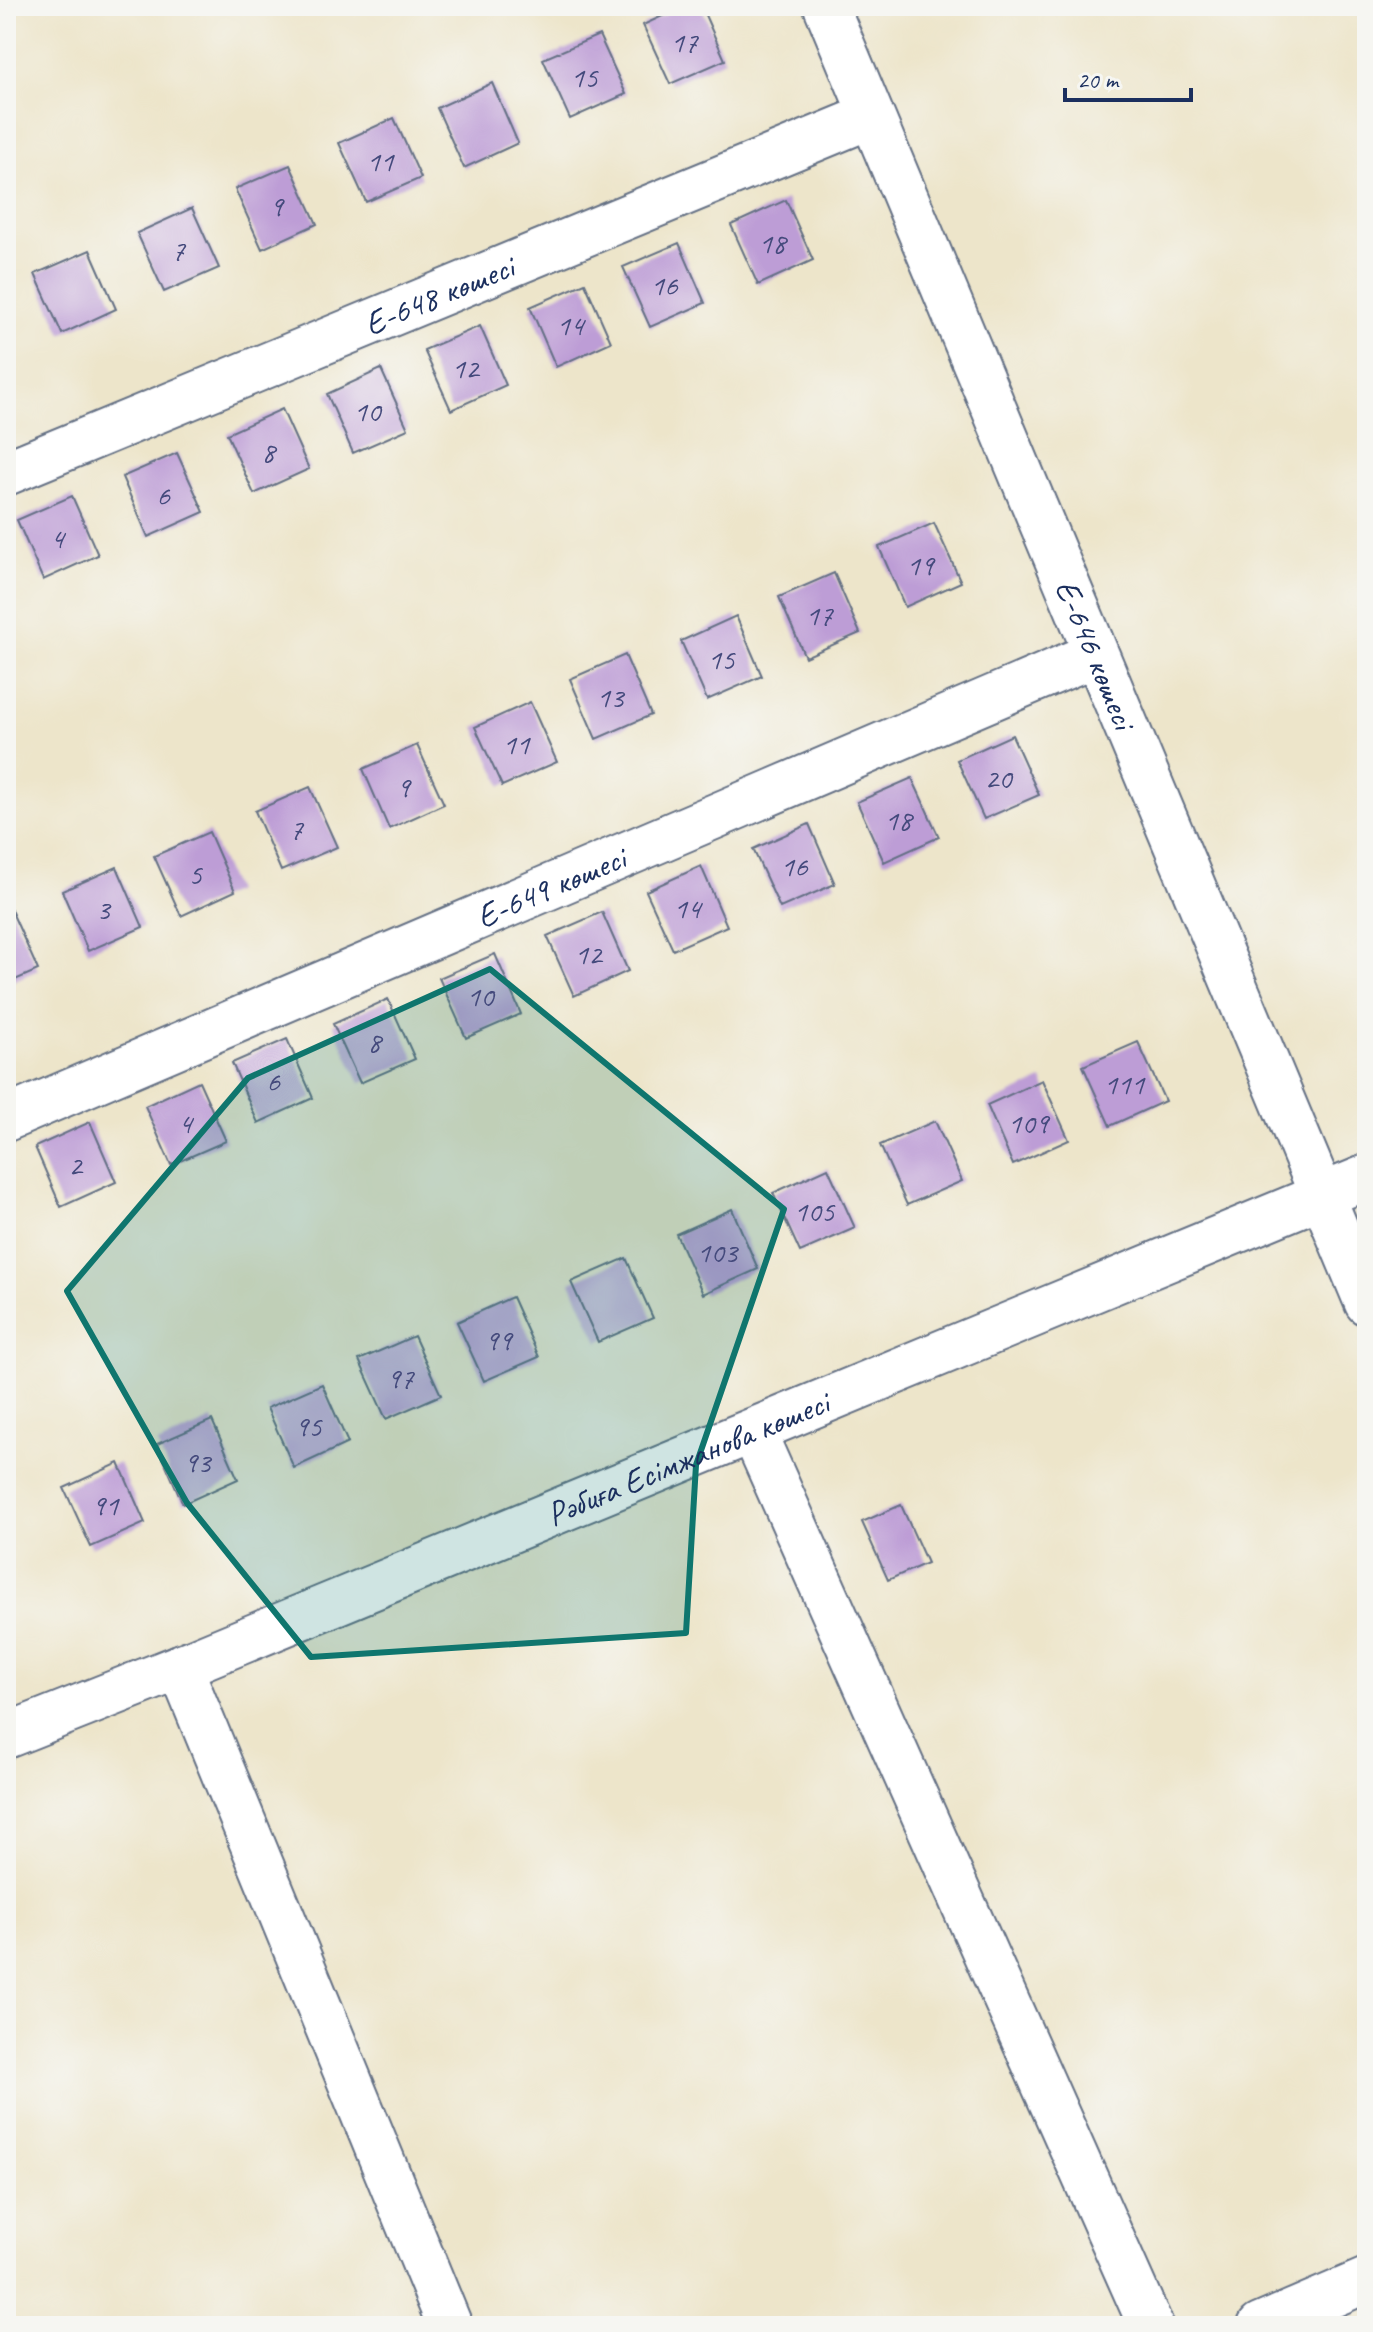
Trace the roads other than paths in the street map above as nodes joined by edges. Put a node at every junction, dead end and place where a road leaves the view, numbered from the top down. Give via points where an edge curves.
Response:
1 (826, 6) edge
2 (871, 116) junction
3 (6, 473) edge
4 (1095, 654) junction
5 (6, 1119) edge
6 (1367, 1177) edge
7 (1322, 1196) junction
8 (1367, 1303) edge
9 (753, 1431) junction
10 (180, 1667) junction
11 (6, 1736) edge
12 (1367, 2280) edge
13 (450, 2326) edge
14 (1151, 2326) edge
15 (1260, 2326) edge

1 - 2 street, Е-646 көшесі
2 - 3 street, Е-648 көшесі
2 - 4 street, Е-646 көшесі
4 - 5 street, Е-649 көшесі
4 - 7 street, Е-646 көшесі
6 - 7 street, Рәбиға Есімжанова көшесі
7 - 8 street, Е-646 көшесі
7 - 9 street, Рәбиға Есімжанова көшесі
9 - 10 street, Рәбиға Есімжанова көшесі
9 - 14 street
10 - 11 street, Рәбиға Есімжанова көшесі
10 - 13 street
12 - 15 street

